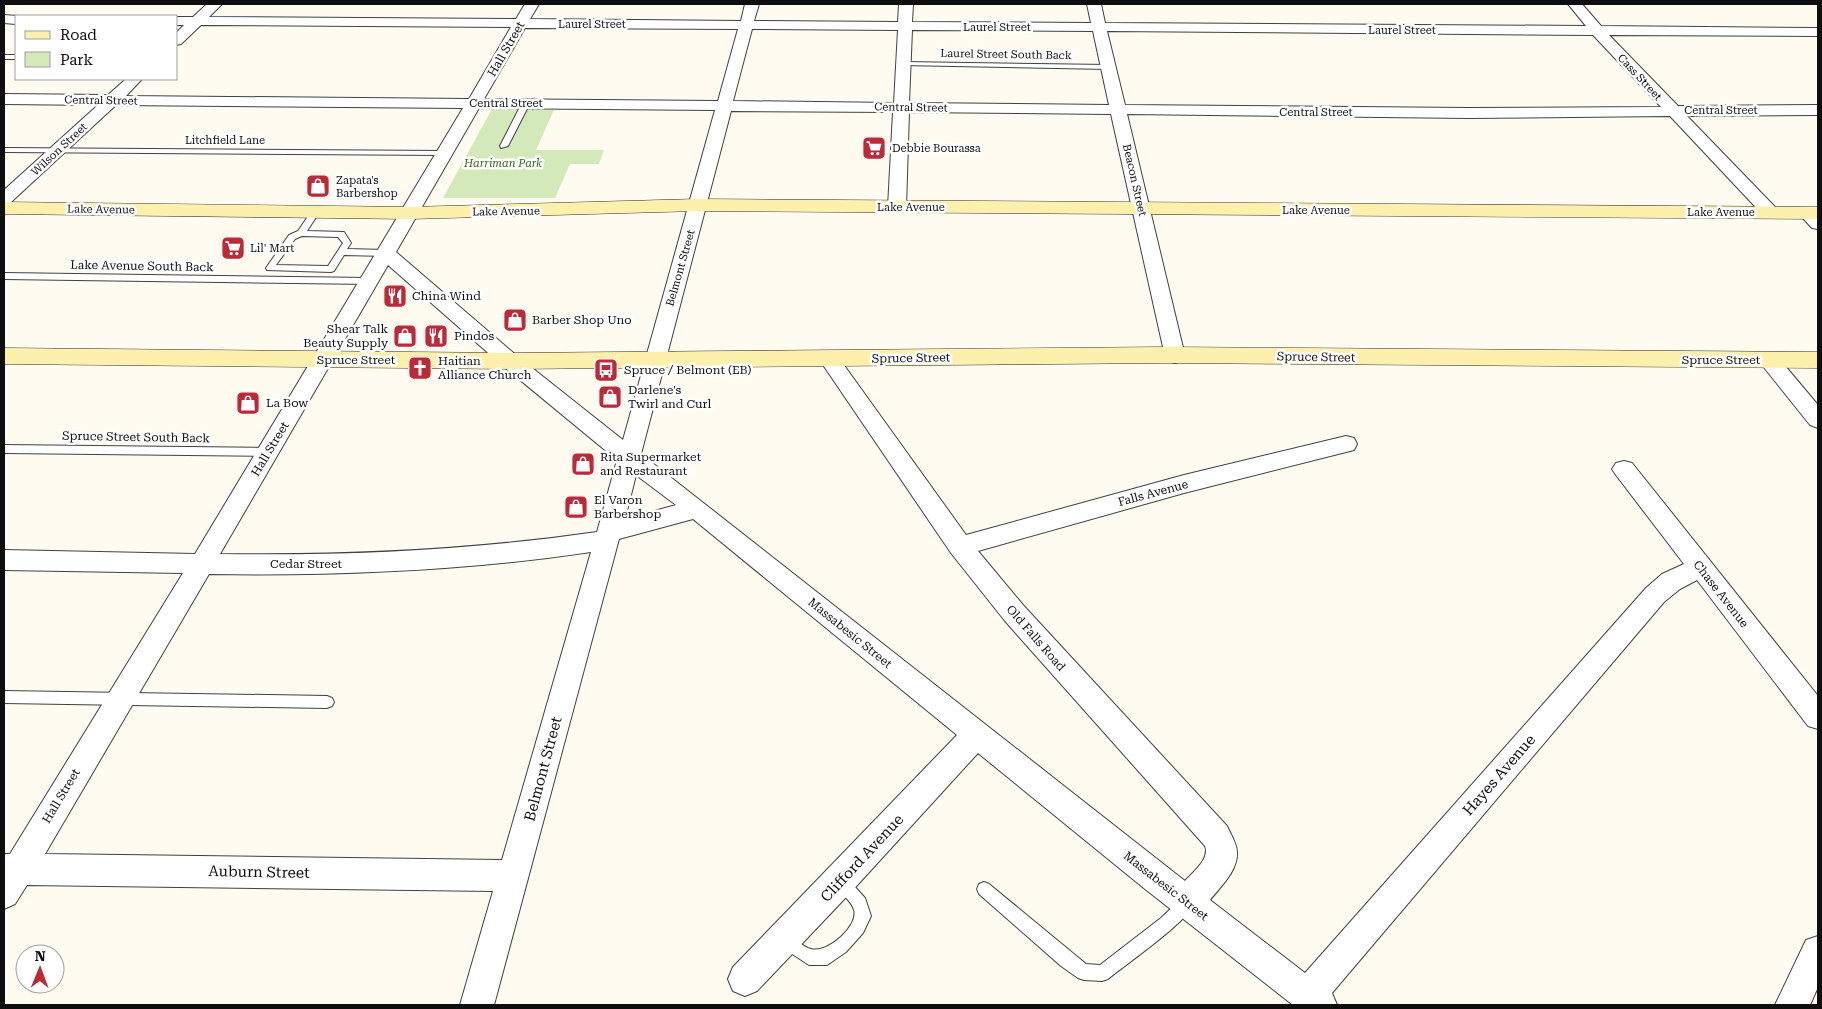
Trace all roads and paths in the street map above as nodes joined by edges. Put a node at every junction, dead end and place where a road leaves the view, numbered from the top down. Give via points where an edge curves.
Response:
1 (215, 4) edge
2 (532, 4) edge
3 (752, 4) edge
4 (906, 4) edge
5 (1094, 4) edge
6 (1575, 4) edge
7 (178, 21) edge
8 (198, 21) junction
9 (520, 23) junction
10 (746, 25) junction
11 (904, 26) junction
12 (1100, 28) junction
13 (1598, 31) junction
14 (1818, 32) edge
15 (178, 39) edge
16 (904, 64) junction
17 (1109, 67) junction
18 (134, 80) edge
19 (4, 99) edge
20 (112, 100) junction
21 (475, 103) junction
22 (526, 103) junction
23 (724, 105) junction
24 (901, 107) junction
25 (1119, 110) junction
26 (1818, 110) edge
27 (1672, 111) junction
28 (504, 146) dead end
29 (4, 150) edge
30 (59, 150) junction
31 (445, 153) junction
32 (4, 199) edge
33 (698, 206) junction
34 (897, 207) junction
35 (4, 208) edge
36 (1142, 208) junction
37 (316, 211) junction
38 (1770, 212) junction
39 (410, 213) junction
40 (1814, 216) edge
41 (301, 233) junction
42 (341, 252) junction
43 (386, 253) junction
44 (4, 276) edge
45 (370, 281) junction
46 (4, 356) edge
47 (1175, 356) junction
48 (654, 359) junction
49 (829, 359) junction
50 (323, 360) junction
51 (1769, 360) junction
52 (1818, 360) edge
53 (510, 361) junction
54 (1818, 420) edge
55 (1346, 444) dead end
56 (4, 449) edge
57 (268, 452) junction
58 (628, 456) junction
59 (1624, 469) dead end
60 (697, 508) junction
61 (608, 536) junction
62 (960, 546) junction
63 (4, 560) edge
64 (202, 563) junction
65 (1701, 568) junction
66 (4, 697) edge
67 (120, 699) junction
68 (328, 702) dead end
69 (1818, 717) edge
70 (976, 735) junction
71 (9, 876) edge
72 (513, 876) junction
73 (840, 881) junction
74 (984, 889) dead end
75 (1188, 902) junction
76 (783, 940) junction
77 (1818, 952) edge
78 (745, 979) dead end
79 (1314, 1000) edge
80 (477, 1005) edge
81 (1792, 1005) edge

1 - 8 street
2 - 9 street, Hall Street
3 - 10 street, Belmont Street
4 - 11 street
5 - 12 street, Beacon Street
6 - 13 street, Cass Street
7 - 8 street, Laurel Street
8 - 9 street, Laurel Street
8 - 15 street
9 - 10 street, Laurel Street
9 - 21 street, Hall Street
10 - 11 street, Laurel Street
10 - 23 street, Belmont Street
11 - 12 street, Laurel Street
11 - 16 street
12 - 13 street, Laurel Street
12 - 17 street, Beacon Street
13 - 14 street, Laurel Street
13 - 27 street, Cass Street
16 - 17 lane, Laurel Street South Back
16 - 24 street
17 - 25 street, Beacon Street
18 - 20 street, Wilson Street
19 - 20 street, Central Street
20 - 21 street, Central Street
20 - 30 street, Wilson Street
21 - 22 street, Central Street
21 - 31 street, Hall Street
22 - 23 street, Central Street
22 - 28 lane
23 - 24 street, Central Street
23 - 33 street, Belmont Street
24 - 25 street, Central Street
24 - 34 street
25 - 27 street, Central Street
25 - 36 street, Beacon Street
26 - 27 street, Central Street
27 - 38 street, Cass Street
29 - 30 lane, Litchfield Lane
30 - 31 lane, Litchfield Lane
30 - 32 street, Wilson Street
31 - 39 street, Hall Street
33 - 34 street, Lake Avenue
33 - 39 street, Lake Avenue
33 - 48 street, Belmont Street
34 - 36 street, Lake Avenue
35 - 37 street, Lake Avenue
36 - 38 street, Lake Avenue
36 - 47 street, Beacon Street
37 - 39 street, Lake Avenue
37 - 41 lane
38 - 40 street, Lake Avenue
39 - 43 street, Hall Street
41 - 42 lane via 341,234 347,243
41 - 42 lane via 292,237 270,268 331,269
42 - 43 lane
43 - 45 street, Hall Street
43 - 53 street, Massabesic Street
44 - 45 lane, Lake Avenue South Back
45 - 50 street, Hall Street
46 - 50 street, Spruce Street
47 - 49 street, Spruce Street
47 - 51 street, Spruce Street
48 - 49 street, Spruce Street
48 - 53 street, Spruce Street
48 - 58 street, Belmont Street
49 - 62 street, Old Falls Road
50 - 53 street, Spruce Street
50 - 57 street, Hall Street
51 - 52 street, Spruce Street
51 - 54 street
53 - 58 street, Massabesic Street
55 - 62 street, Falls Avenue
56 - 57 lane, Spruce Street South Back
57 - 64 street, Hall Street
58 - 60 street, Massabesic Street
58 - 61 street, Belmont Street
59 - 65 street, Chase Avenue
60 - 61 street
60 - 70 street, Massabesic Street
61 - 64 street, Cedar Street via 535,550 411,562
61 - 72 street, Belmont Street
62 - 75 street, Old Falls Road via 1068,676 1216,836 1222,851 1219,865
63 - 64 street, Cedar Street
64 - 67 street, Hall Street
65 - 69 street, Chase Avenue
65 - 79 street, Hayes Avenue via 1674,578 1655,595
66 - 67 lane
67 - 68 lane
67 - 71 street, Hall Street
70 - 73 street, Clifford Avenue
70 - 75 street, Massabesic Street
71 - 72 street, Auburn Street
72 - 80 street, Belmont Street
73 - 76 street, Clifford Avenue
73 - 76 lane via 860,903 862,916 858,928 841,947 827,957 809,957
74 - 75 lane via 1084,972 1102,973
75 - 79 street, Massabesic Street
76 - 78 street, Clifford Avenue
77 - 81 street

